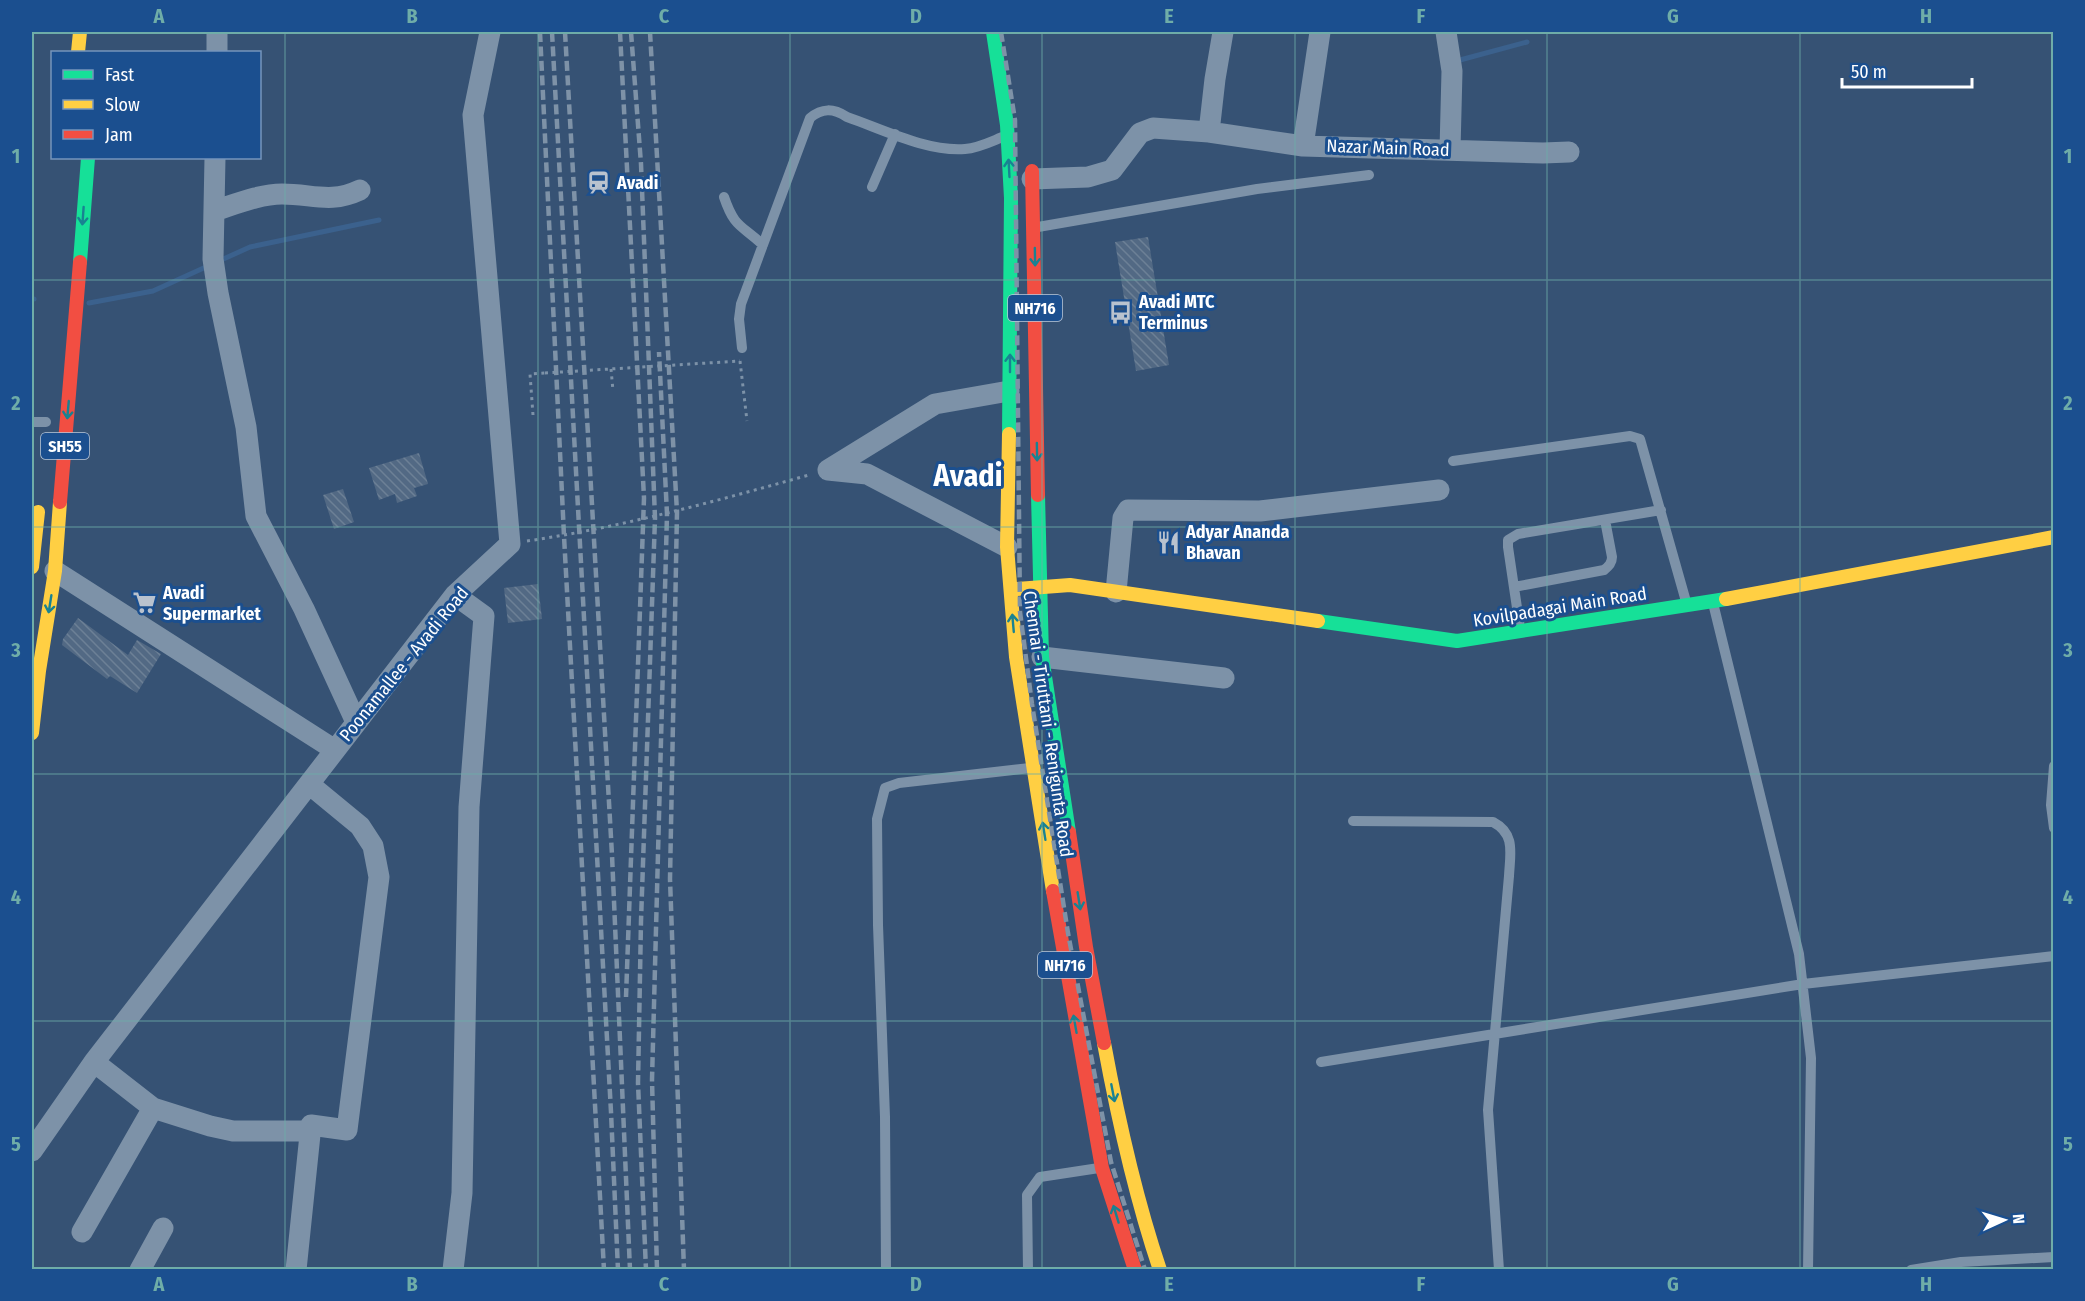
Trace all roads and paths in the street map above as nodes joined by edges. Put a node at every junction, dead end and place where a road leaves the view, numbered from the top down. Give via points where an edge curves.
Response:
1 (80, 32) edge
2 (217, 32) edge
3 (490, 32) edge
4 (993, 32) edge
5 (1223, 32) edge
6 (1320, 32) edge
7 (1446, 32) edge
8 (78, 51) edge
9 (217, 51) edge
10 (1209, 132) junction
11 (895, 134) junction
12 (1008, 135) junction
13 (1303, 146) junction
14 (1450, 150) junction
15 (1569, 152) dead end
16 (1032, 157) dead end
17 (88, 159) edge
18 (215, 159) edge
19 (1369, 175) dead end
20 (1032, 179) junction
21 (872, 187) dead end
22 (360, 190) dead end
23 (724, 197) dead end
24 (214, 211) junction
25 (1034, 227) junction
26 (1011, 230) junction
27 (763, 245) junction
28 (741, 348) dead end
29 (611, 369) junction
30 (613, 391) dead end
31 (1009, 391) junction
32 (532, 415) dead end
33 (747, 421) dead end
34 (32, 422) edge
35 (46, 422) dead end
36 (1453, 461) dead end
37 (828, 470) junction
38 (1439, 490) dead end
39 (39, 503) dead end
40 (1661, 510) junction
41 (1605, 520) junction
42 (2054, 537) edge
43 (510, 544) junction
44 (1007, 547) junction
45 (32, 567) edge
46 (55, 571) junction
47 (1040, 586) junction
48 (1514, 588) junction
49 (1010, 590) junction
50 (1116, 592) junction
51 (455, 595) junction
52 (1712, 602) junction
53 (1687, 605) junction
54 (1521, 631) junction
55 (1042, 657) junction
56 (35, 670) edge
57 (1224, 678) dead end
58 (356, 722) junction
59 (32, 733) edge
60 (334, 750) junction
61 (1058, 764) junction
62 (2054, 766) edge
63 (1034, 767) junction
64 (309, 784) junction
65 (1353, 821) dead end
66 (2054, 828) edge
67 (2054, 956) edge
68 (1803, 984) junction
69 (1495, 1034) junction
70 (94, 1062) junction
71 (1322, 1062) dead end
72 (153, 1108) junction
73 (310, 1131) junction
74 (32, 1150) edge
75 (1102, 1168) junction
76 (163, 1228) dead end
77 (82, 1232) dead end
78 (2054, 1257) edge
79 (140, 1269) edge
80 (296, 1269) edge
81 (453, 1269) edge
82 (886, 1269) edge
83 (1028, 1269) edge
84 (1135, 1269) edge
85 (1160, 1269) edge
86 (1499, 1269) edge
87 (1808, 1269) edge
88 (1911, 1269) edge

1 - 8 main road
2 - 9 street
3 - 43 street via 473,115
4 - 12 main road, Chennai - Tiruttani - Renigunta Road
5 - 10 street
6 - 13 street
7 - 14 street via 1452,71
10 - 13 street, Nazar Main Road
10 - 20 street, Nazar Main Road via 1153,128 1140,133 1112,170 1088,177
11 - 12 lane via 952,149 984,145
11 - 21 lane
11 - 27 lane via 830,110 817,112 810,118
26 -> 12 main road, Chennai - Tiruttani - Renigunta Road
13 - 14 street, Nazar Main Road
14 - 15 street, Nazar Main Road
16 - 20 main road, Chennai - Tiruttani - Renigunta Road / NH716
17 -> 46 main road, SH55
18 - 24 street
19 - 25 lane via 1257,189
20 - 25 main road, Chennai - Tiruttani - Renigunta Road / NH716
22 - 24 street via 345,197 281,194
23 - 27 lane via 731,218
24 - 58 street via 213,259 246,427 256,516
25 - 26 lane
25 -> 47 main road, Chennai - Tiruttani - Renigunta Road / NH716
31 -> 26 main road, Chennai - Tiruttani - Renigunta Road
27 - 28 lane via 741,303
29 - 30 path
29 - 32 path, bridge via 530,374
29 - 33 path, bridge via 740,361
31 - 37 street via 935,404
31 - 44 main road, Chennai - Tiruttani - Renigunta Road
34 - 35 lane
36 - 40 lane via 1635,437 1642,444
37 - 43 path via 655,518
37 - 44 street via 867,474
38 - 50 street via 1260,511 1128,510 1123,518
39 - 45 main road
40 - 41 lane
40 - 53 lane
41 - 48 lane via 1612,562 1604,570
41 - 48 lane via 1511,537 1508,547
42 - 52 main road, Kovilpadagai Main Road
43 - 51 street, Poonamallee - Avadi Road
44 - 49 main road, Chennai - Tiruttani - Renigunta Road
46 -> 56 main road, SH55
46 - 60 street
47 - 49 main road, Kovilpadagai Main Road
47 - 50 main road, Kovilpadagai Main Road via 1070,585
47 - 55 main road, Chennai - Tiruttani - Renigunta Road
48 - 54 lane
63 -> 49 main road, Chennai - Tiruttani - Renigunta Road / NH716 via 1016,657
50 - 54 main road, Kovilpadagai Main Road via 1457,641
51 - 58 street, Poonamallee - Avadi Road
51 - 81 street via 484,616 469,807 462,1193
52 - 53 main road, Kovilpadagai Main Road
52 - 68 lane via 1800,954
53 - 54 main road, Kovilpadagai Main Road
55 - 57 street
55 - 61 main road, Chennai - Tiruttani - Renigunta Road / NH716
56 - 59 main road, SH55
58 - 60 street, Poonamallee - Avadi Road
60 - 64 street, Poonamallee - Avadi Road
61 - 63 lane
61 -> 85 main road, Chennai - Tiruttani - Renigunta Road / NH716 via 1116,1109
62 - 66 lane
75 -> 63 main road, Chennai - Tiruttani - Renigunta Road / NH716 via 1059,933
63 - 82 lane via 898,783 885,788 881,800 877,819 878,925
64 - 70 street, Poonamallee - Avadi Road
64 - 73 street via 360,826 373,846 379,877 347,1130 311,1125
65 - 69 lane via 1493,822 1504,828 1510,839 1509,876
67 - 68 lane
68 - 69 lane
68 - 87 lane via 1811,1058
69 - 71 lane
69 - 86 lane via 1488,1110
70 - 72 street
70 - 74 street, Poonamallee - Avadi Road
72 - 73 street via 233,1131
72 - 77 street
73 - 80 street
75 - 83 lane via 1040,1177 1027,1195
84 -> 75 main road, Chennai - Tiruttani - Renigunta Road / NH716
76 - 79 street
78 - 88 lane

